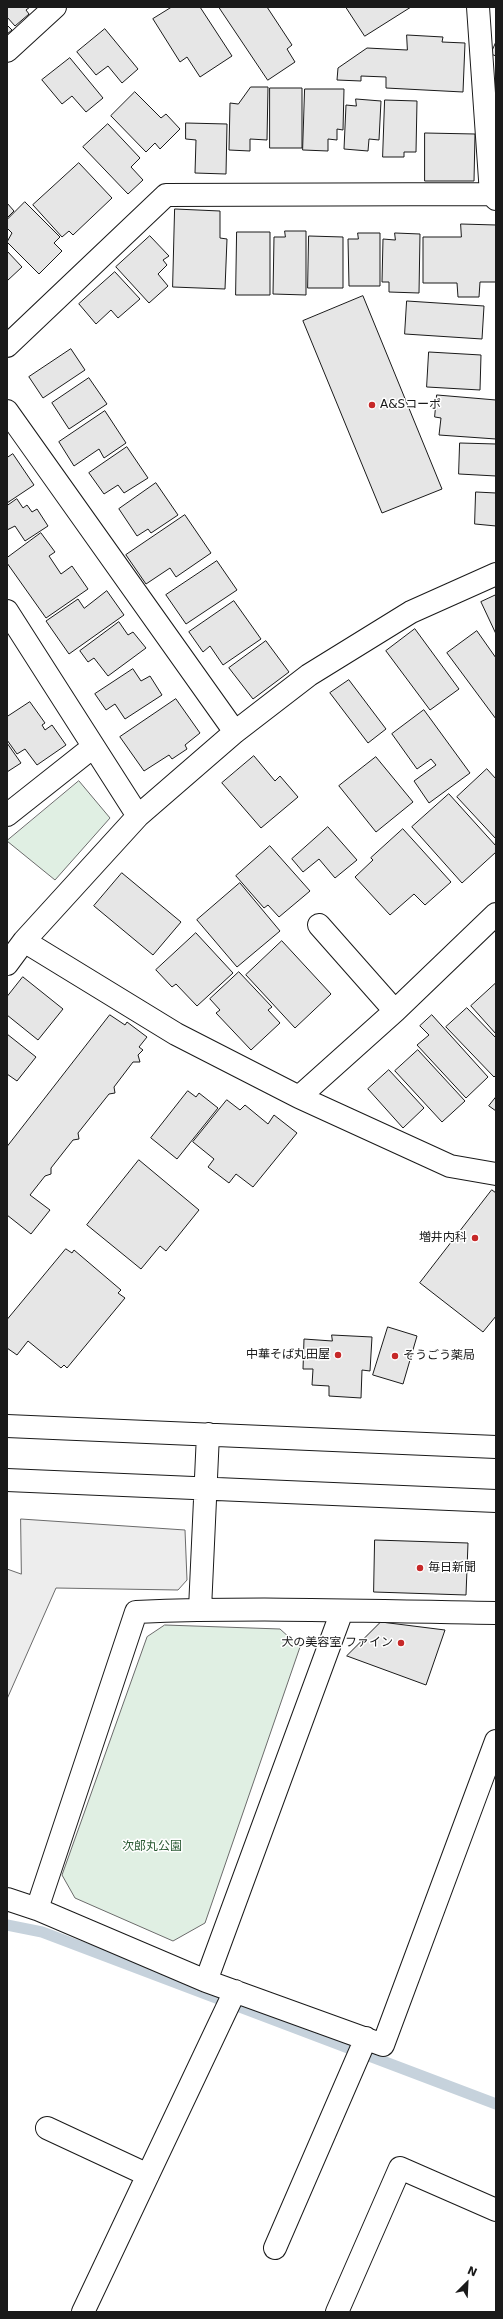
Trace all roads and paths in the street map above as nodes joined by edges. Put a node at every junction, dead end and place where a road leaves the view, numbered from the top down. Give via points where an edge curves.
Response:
1 (55, 7) edge
2 (478, 7) edge
3 (7, 51) edge
4 (494, 197) edge
5 (7, 346) edge
6 (7, 411) edge
7 (496, 574) edge
8 (7, 611) edge
9 (235, 732) junction
10 (93, 747) junction
11 (7, 815) edge
12 (138, 816) junction
13 (496, 914) edge
14 (319, 925) dead end
15 (24, 941) junction
16 (7, 964) edge
17 (395, 1010) junction
18 (298, 1097) junction
19 (496, 1174) edge
20 (7, 1426) edge
21 (208, 1434) junction
22 (496, 1447) edge
23 (7, 1480) edge
24 (206, 1488) junction
25 (496, 1501) edge
26 (200, 1609) junction
27 (342, 1611) junction
28 (496, 1613) edge
29 (496, 1741) edge
30 (7, 1899) edge
31 (37, 1909) junction
32 (206, 1981) junction
33 (231, 2000) junction
34 (361, 2049) junction
35 (48, 2128) dead end
36 (148, 2174) junction
37 (496, 2210) edge
38 (275, 2248) dead end
39 (83, 2312) edge
40 (337, 2312) edge

1 - 3 street
2 - 4 street
4 - 5 street via 166,195
6 - 9 street
7 - 9 street via 411,612 308,675
8 - 10 street
9 - 12 street
10 - 11 street
10 - 12 street
12 - 15 street
13 - 17 street
14 - 17 street
15 - 16 street
15 - 18 street via 176,1034
17 - 18 street
18 - 19 street via 450,1166
20 - 21 street
21 - 22 street
21 - 24 street
23 - 24 street
24 - 25 street
24 - 26 street
26 - 27 street
26 - 31 street via 136,1612
27 - 28 street
27 - 32 street
29 - 34 street via 383,2045
30 - 31 street
31 - 32 street
32 - 33 street
33 - 34 street
33 - 36 street
34 - 38 street
35 - 36 street
36 - 39 street
37 - 40 street via 400,2168

